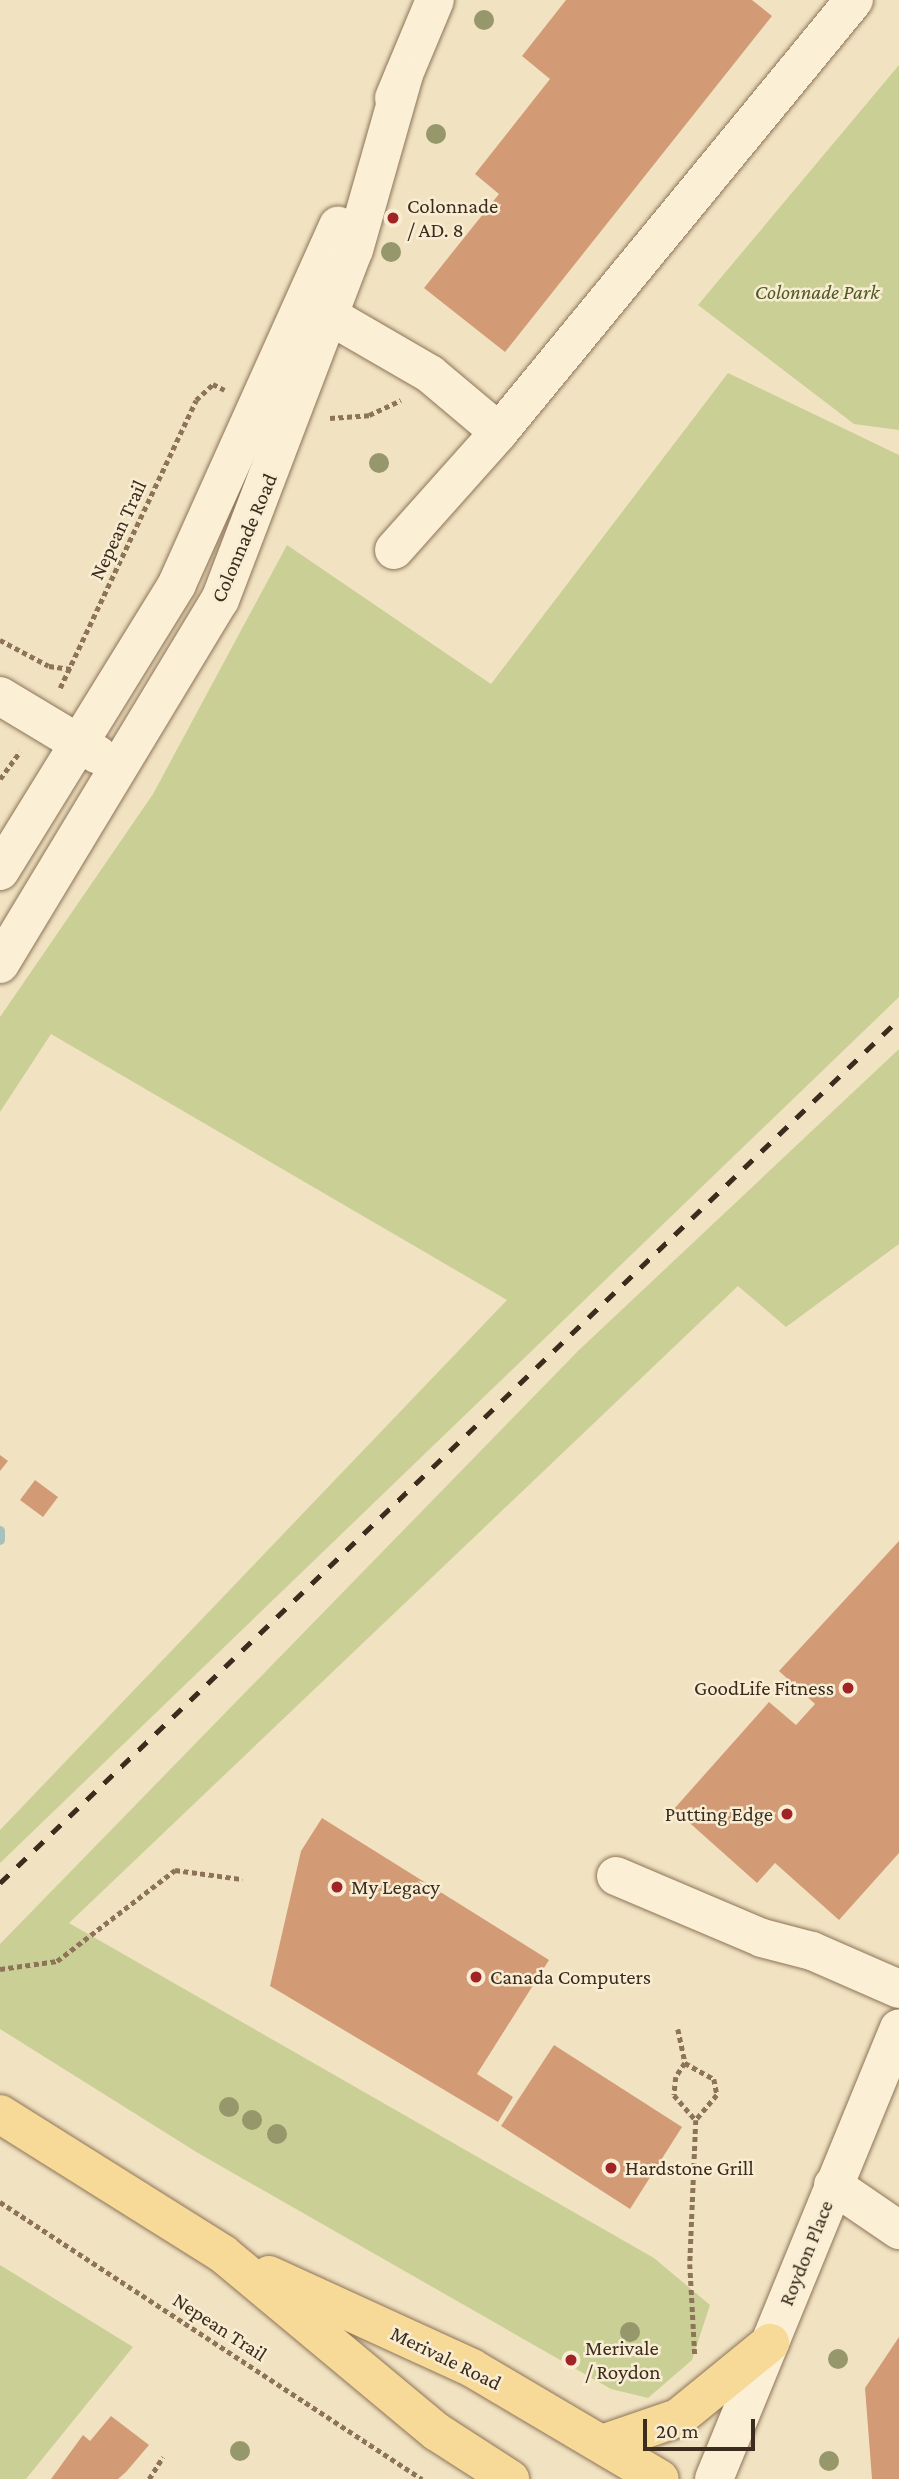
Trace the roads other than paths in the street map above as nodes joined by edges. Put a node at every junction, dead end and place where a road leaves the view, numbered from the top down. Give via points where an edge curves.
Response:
1 (435, 0) edge
2 (854, 0) edge
3 (404, 75) junction
4 (330, 316) junction
5 (499, 432) junction
6 (394, 550) dead end
7 (0, 696) edge
8 (77, 741) junction
9 (117, 768) junction
10 (0, 871) edge
11 (0, 964) edge
12 (616, 1876) dead end
13 (899, 1989) edge
14 (899, 2028) edge
15 (0, 2114) edge
16 (833, 2185) junction
17 (899, 2230) edge
18 (223, 2254) junction
19 (770, 2343) junction
20 (602, 2444) junction
21 (510, 2479) edge
22 (660, 2479) edge
23 (714, 2479) edge

1 - 3 street, Colonnade Road
2 - 5 street
3 - 4 street, Colonnade Road via 354,250
3 - 8 street, Colonnade Road via 177,584
4 - 5 street via 430,374
4 - 9 street, Colonnade Road via 220,600
5 - 6 street
7 - 8 street
8 - 9 street
8 - 10 street, Colonnade Road
9 - 11 street, Colonnade Road
12 - 13 street
14 - 16 street, Roydon Place
15 - 18 main road, Merivale Road
16 - 17 street
16 - 19 street, Roydon Place
18 - 20 main road, Merivale Road via 471,2368
18 - 21 main road, Merivale Road via 438,2432
19 - 20 main road via 678,2418
19 - 23 street, Roydon Place
20 - 22 main road, Merivale Road

